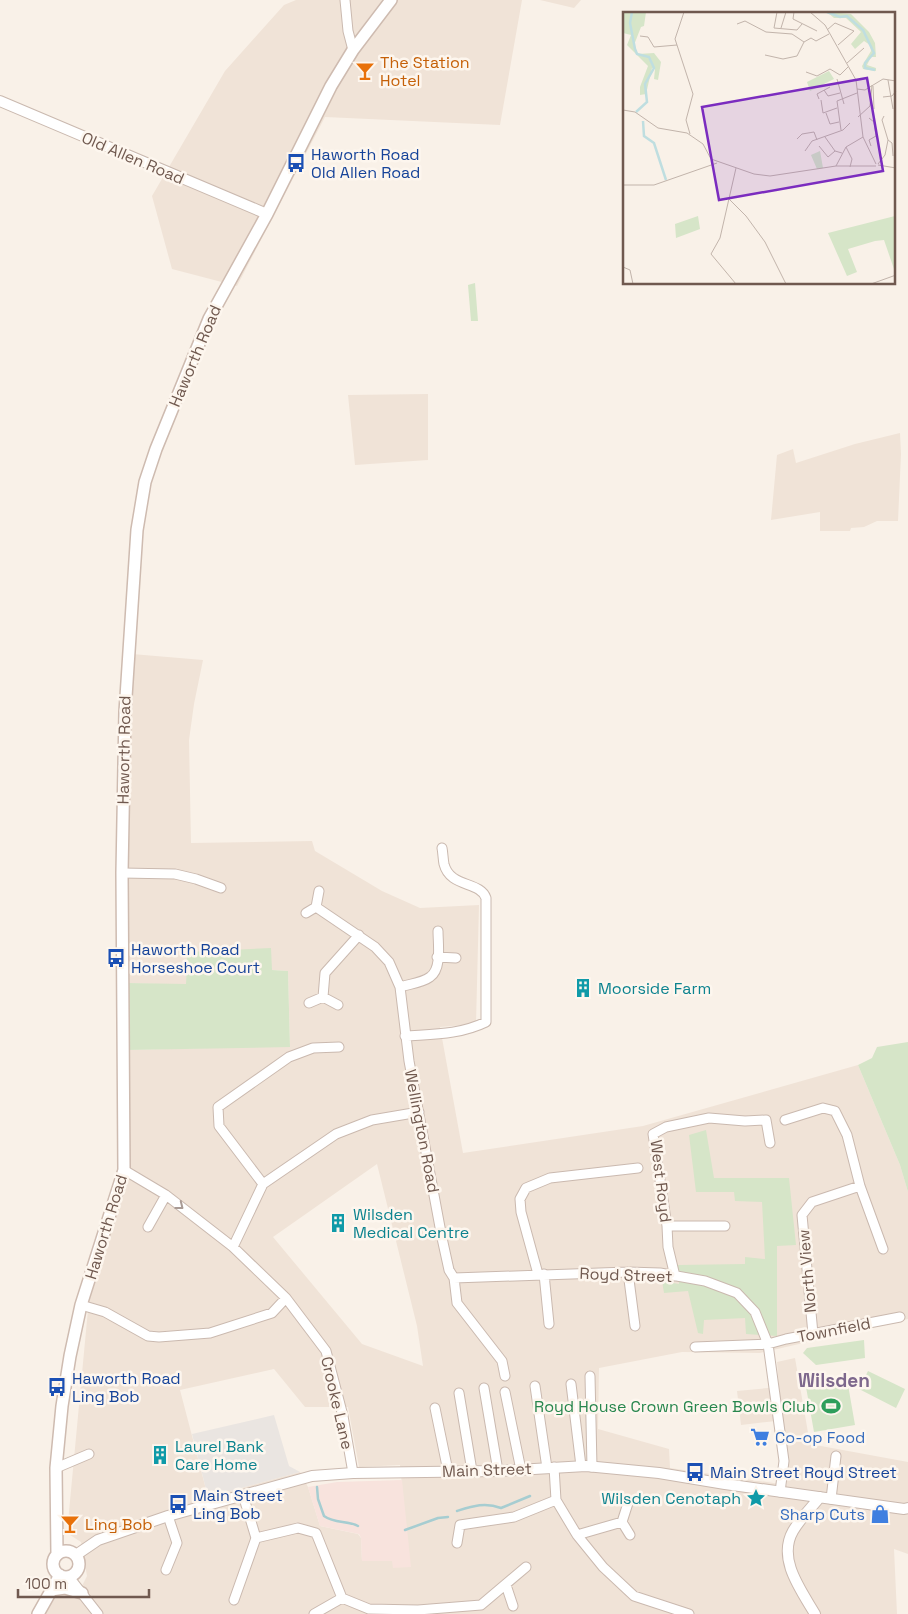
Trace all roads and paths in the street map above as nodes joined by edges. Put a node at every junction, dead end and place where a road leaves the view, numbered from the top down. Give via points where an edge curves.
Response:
1 (344, 0) edge
2 (392, 0) edge
3 (353, 50) junction
4 (0, 101) edge
5 (267, 214) junction
6 (442, 848) dead end
7 (122, 873) junction
8 (221, 888) dead end
9 (319, 891) dead end
10 (316, 906) junction
11 (306, 913) dead end
12 (438, 931) dead end
13 (359, 935) junction
14 (437, 957) junction
15 (456, 958) dead end
16 (400, 986) junction
17 (323, 997) junction
18 (309, 1002) dead end
19 (338, 1005) dead end
20 (405, 1036) junction
21 (339, 1047) dead end
22 (419, 1112) junction
23 (785, 1120) dead end
24 (770, 1143) dead end
25 (638, 1168) dead end
26 (124, 1170) junction
27 (263, 1184) junction
28 (860, 1186) junction
29 (166, 1195) junction
30 (667, 1226) junction
31 (725, 1226) dead end
32 (148, 1227) dead end
33 (233, 1247) junction
34 (883, 1249) dead end
35 (628, 1272) junction
36 (541, 1274) junction
37 (675, 1276) junction
38 (454, 1278) junction
39 (286, 1298) junction
40 (81, 1305) junction
41 (900, 1317) dead end
42 (549, 1324) dead end
43 (635, 1326) dead end
44 (813, 1334) junction
45 (768, 1344) junction
46 (695, 1347) dead end
47 (505, 1376) dead end
48 (590, 1376) dead end
49 (571, 1384) dead end
50 (535, 1386) dead end
51 (484, 1388) dead end
52 (505, 1392) dead end
53 (459, 1393) dead end
54 (435, 1408) dead end
55 (591, 1413) junction
56 (575, 1415) junction
57 (89, 1454) dead end
58 (836, 1456) dead end
59 (580, 1466) junction
60 (592, 1467) junction
61 (56, 1468) junction
62 (551, 1468) junction
63 (521, 1470) junction
64 (448, 1471) junction
65 (472, 1471) junction
66 (498, 1471) junction
67 (353, 1473) junction
68 (780, 1492) junction
69 (243, 1495) junction
70 (820, 1497) junction
71 (831, 1498) junction
72 (556, 1500) junction
73 (629, 1500) dead end
74 (908, 1508) edge
75 (168, 1516) junction
76 (622, 1522) junction
77 (577, 1535) junction
78 (630, 1535) dead end
79 (256, 1538) junction
80 (457, 1544) dead end
81 (57, 1554) junction
82 (76, 1555) junction
83 (526, 1567) dead end
84 (166, 1570) dead end
85 (64, 1576) junction
86 (506, 1585) junction
87 (50, 1590) junction
88 (82, 1592) junction
89 (342, 1598) junction
90 (234, 1600) dead end
91 (513, 1606) dead end
92 (41, 1613) edge
93 (98, 1614) edge
94 (314, 1614) edge
95 (689, 1614) edge
96 (815, 1614) edge

1 - 3 street
2 - 3 main road, Haworth Road
3 - 5 main road, Haworth Road via 331,86
4 - 5 street, Old Allen Road
5 - 7 main road, Haworth Road via 209,319 145,482 137,530 129,640
6 - 20 street via 444,864 452,877 481,890 486,898 486,1022 458,1032
7 - 8 street via 175,874
7 - 26 main road, Haworth Road
9 - 10 street
10 - 11 street
10 - 13 street, Wellington Road
12 - 14 street
13 - 16 street, Wellington Road via 389,962
13 - 17 street via 325,973
14 - 15 street
14 - 16 street via 432,976
16 - 20 street, Wellington Road
17 - 18 street
17 - 19 street
20 - 22 street, Wellington Road
21 - 27 street via 314,1048 289,1057 218,1107 219,1126
22 - 27 street via 372,1120 336,1134
22 - 38 street, Wellington Road via 443,1246
23 - 28 street via 823,1108 835,1111 847,1135
24 - 30 street, West Royd via 766,1120 709,1118 653,1134
25 - 36 street via 550,1178 526,1188 520,1199 521,1212
26 - 29 street
26 - 40 main road, Haworth Road
27 - 33 street
28 - 34 street
28 - 44 street, North View via 812,1202 802,1215
29 - 32 street
29 -> 33 street, Crooke Lane
30 - 31 street
30 - 37 street, West Royd
33 - 39 street, Crooke Lane
35 - 36 street, Royd Street
35 - 37 street, Royd Street
35 - 43 street
36 - 38 street, Royd Street
36 - 42 street
37 - 45 street, Royd Street via 705,1281 737,1293 755,1312
38 - 47 street, Wellington Road via 457,1303 502,1361
39 - 40 street via 272,1313 210,1333 158,1337 148,1336 106,1312
39 - 67 street, Crooke Lane via 326,1351 343,1416
40 - 61 main road, Haworth Road via 63,1398
41 - 44 street, Townfield
44 - 45 street, Townfield
45 - 46 street, Townfield
45 - 68 street, Royd Street via 784,1461
48 - 55 street
49 - 56 street
50 - 62 street
51 - 66 street
52 - 63 street
53 - 65 street
54 - 64 street
55 - 56 street
55 - 60 street
56 - 59 street
57 - 61 street
58 - 71 street
59 - 60 street, Main Street
59 - 62 street, Main Street
60 - 68 street, Main Street via 659,1473
61 - 81 main road, Haworth Road
62 - 63 street, Main Street
62 - 72 street
63 - 66 street, Main Street
64 - 65 street, Main Street
64 - 67 street, Main Street
65 - 66 street, Main Street
67 - 69 street, Main Street via 312,1476
68 - 70 street, Main Street
69 - 75 street, Main Street
69 - 79 street
70 - 71 street, Main Street
70 - 96 street via 793,1531 787,1546 792,1575
71 - 74 street, Main Street
72 - 77 street
72 - 80 street via 514,1517 460,1525
73 - 76 street
75 - 82 street, Main Street via 98,1540
75 - 84 street via 176,1544
76 - 77 street
76 - 78 street
77 - 95 street via 634,1596
79 - 89 street via 298,1528 316,1532
79 - 90 street
81 - 82 main road via 69,1551
81 - 85 main road, Haworth Road via 53,1566
82 - 85 main road via 80,1562 78,1570
83 - 86 street
85 - 87 main road
85 - 88 street
86 - 89 street via 480,1605 418,1610 368,1609
86 - 91 street
87 - 88 main road via 65,1588
87 - 92 main road
88 - 93 street
89 - 94 street

